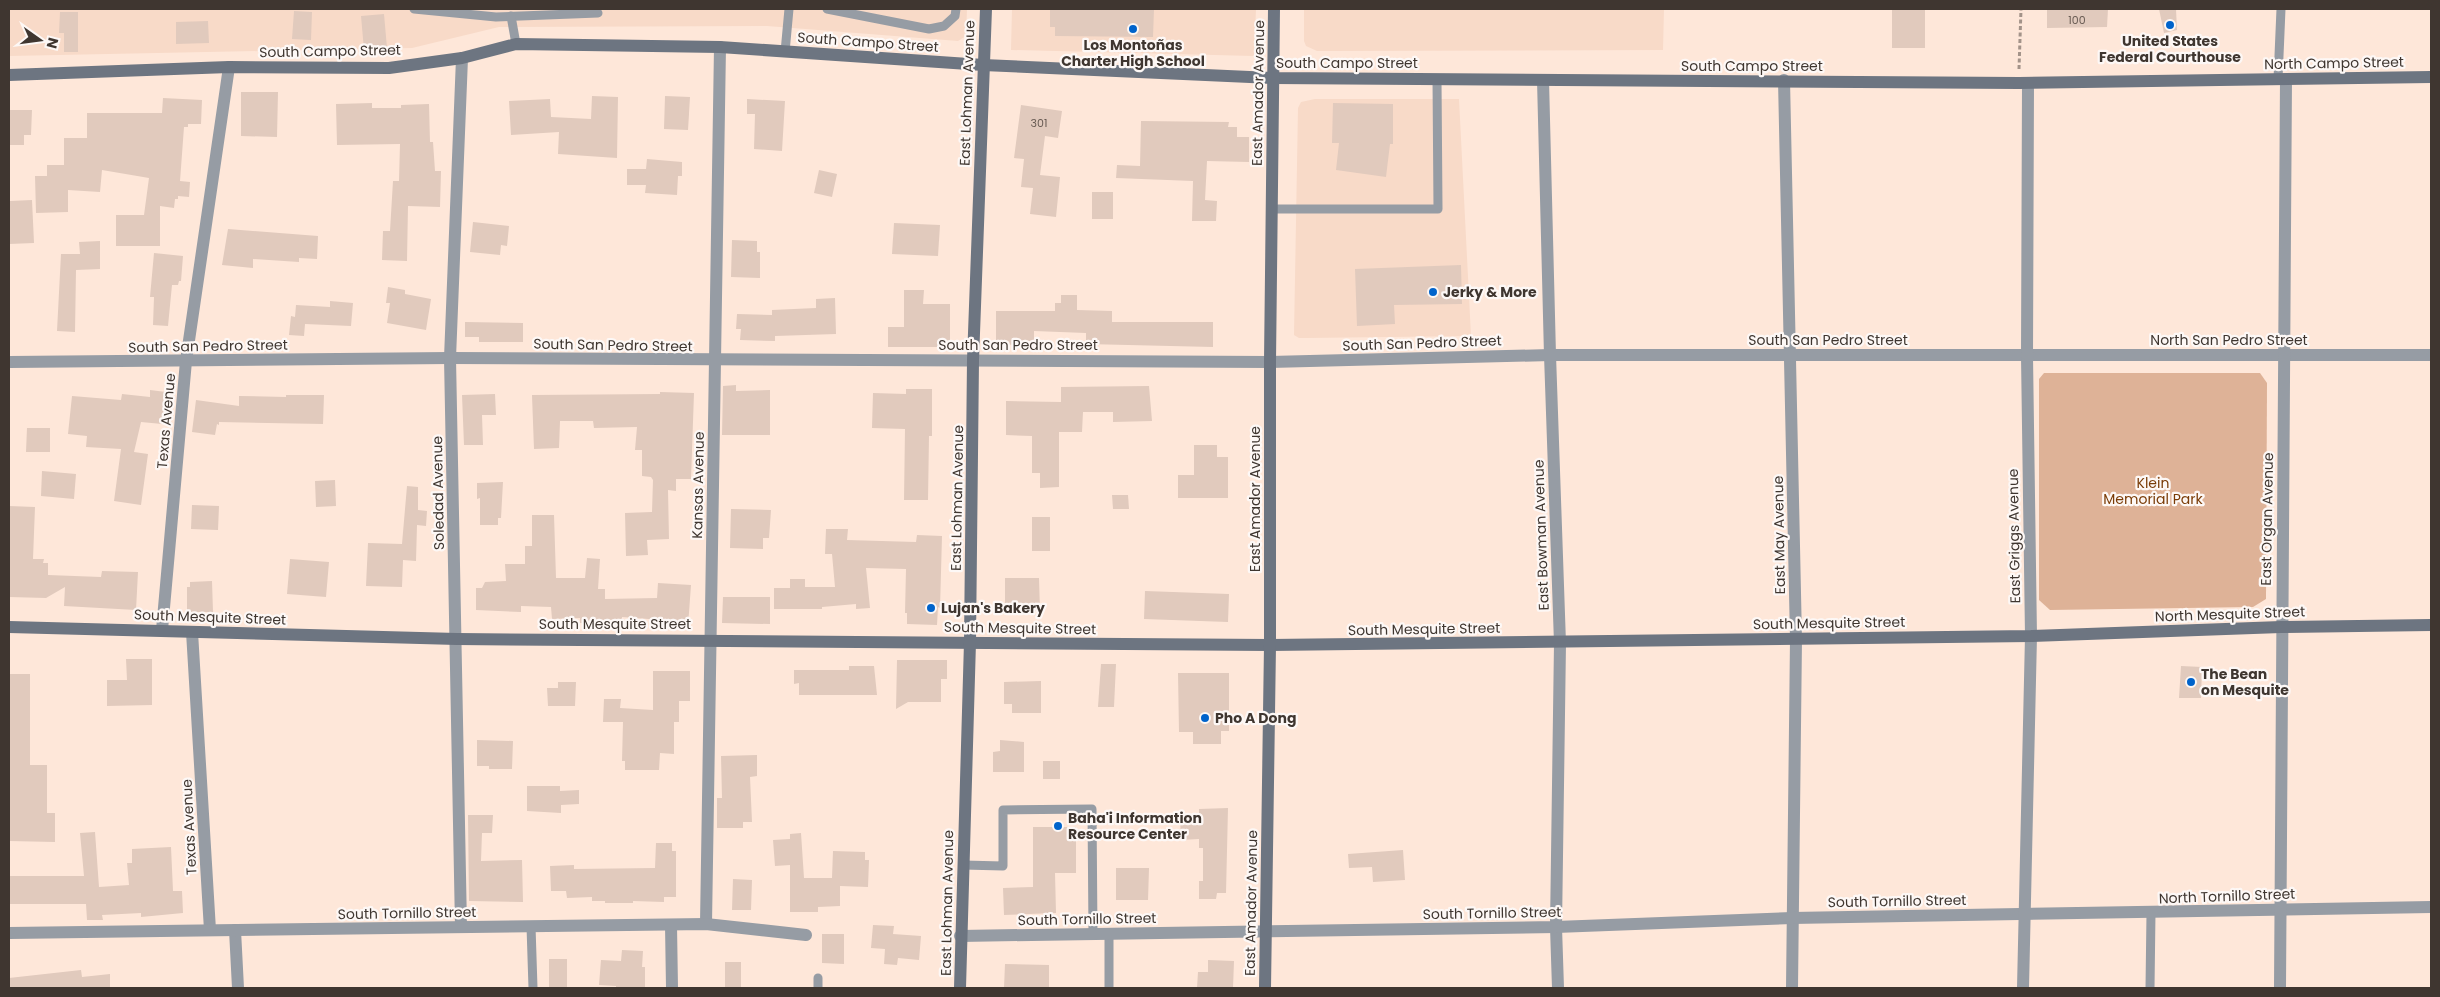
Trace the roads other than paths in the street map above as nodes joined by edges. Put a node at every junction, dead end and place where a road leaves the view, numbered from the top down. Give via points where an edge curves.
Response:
1 (414, 9) edge
2 (789, 9) edge
3 (827, 9) edge
4 (956, 9) edge
5 (986, 9) edge
6 (1274, 9) edge
7 (2281, 9) edge
8 (598, 14) dead end
9 (511, 16) junction
10 (516, 44) junction
11 (720, 47) junction
12 (785, 52) junction
13 (462, 58) junction
14 (983, 65) junction
15 (229, 67) junction
16 (9, 75) edge
17 (2431, 77) edge
18 (1273, 78) junction
19 (1437, 79) junction
20 (2282, 79) junction
21 (1543, 80) junction
22 (1784, 80) junction
23 (2023, 83) junction
24 (1272, 209) junction
25 (1790, 354) junction
26 (2284, 354) junction
27 (1550, 355) junction
28 (2431, 355) edge
29 (2027, 356) junction
30 (450, 358) junction
31 (973, 360) junction
32 (186, 361) junction
33 (715, 361) junction
34 (9, 362) edge
35 (1270, 362) junction
36 (2431, 625) edge
37 (9, 627) edge
38 (2281, 627) junction
39 (162, 630) junction
40 (192, 632) junction
41 (2031, 636) junction
42 (457, 639) junction
43 (1796, 639) junction
44 (711, 640) junction
45 (970, 642) junction
46 (1560, 643) junction
47 (1270, 646) junction
48 (963, 865) junction
49 (2431, 907) edge
50 (2281, 910) junction
51 (2151, 913) junction
52 (2024, 914) junction
53 (1792, 918) junction
54 (671, 924) junction
55 (706, 924) junction
56 (531, 926) junction
57 (461, 927) junction
58 (1556, 927) junction
59 (210, 930) junction
60 (235, 930) junction
61 (1265, 931) junction
62 (9, 933) edge
63 (1093, 934) junction
64 (1109, 934) junction
65 (806, 935) dead end
66 (960, 936) junction
67 (818, 978) dead end
68 (238, 988) edge
69 (533, 988) edge
70 (672, 988) edge
71 (818, 988) edge
72 (960, 988) edge
73 (1109, 988) edge
74 (1264, 988) edge
75 (1558, 988) edge
76 (1792, 988) edge
77 (2023, 988) edge
78 (2150, 988) edge
79 (2280, 988) edge

1 - 9 lane
2 - 12 lane
3 - 4 lane via 929,30 944,26 955,16
5 - 14 street, East Lohman Avenue
6 - 18 street, East Amador Avenue
7 - 20 lane
8 - 9 lane
9 - 10 lane
10 - 11 street, South Campo Street
10 - 13 street, South Campo Street
11 - 12 street, South Campo Street
11 - 33 street, Kansas Avenue
12 - 14 street, South Campo Street
13 - 15 street, South Campo Street via 389,68
13 - 30 street, Soledad Avenue
14 - 18 street, South Campo Street
14 - 31 street, East Lohman Avenue
15 - 16 street, South Campo Street
15 - 32 street, Texas Avenue
17 - 20 street, North Campo Street
18 - 19 street, South Campo Street
18 - 24 street, East Amador Avenue
19 - 21 street, South Campo Street
19 - 24 lane via 1438,209
20 - 23 street, North Campo Street
20 - 26 street, East Organ Avenue
21 - 22 street, South Campo Street
21 - 27 street, East Bowman Avenue
22 - 23 street, South Campo Street
22 - 25 street, East May Avenue
23 - 29 street, East Griggs Avenue
24 - 35 street, East Amador Avenue
25 - 27 street, South San Pedro Street
25 - 29 street, South San Pedro Street
25 - 43 street, East May Avenue
26 - 28 street, North San Pedro Street
26 - 29 street, North San Pedro Street
26 - 38 street, East Organ Avenue
27 - 35 street, South San Pedro Street
27 - 46 street, East Bowman Avenue
29 - 41 street, East Griggs Avenue
30 - 32 street, South San Pedro Street
30 - 33 street, South San Pedro Street
30 - 42 street, Soledad Avenue
31 - 33 street, South San Pedro Street
31 - 35 street, South San Pedro Street
31 - 45 street, East Lohman Avenue
32 - 34 street, South San Pedro Street
32 - 39 street, Texas Avenue
33 - 44 street, Kansas Avenue
35 - 47 street, East Amador Avenue
36 - 38 street, North Mesquite Street
37 - 39 street, South Mesquite Street
38 - 41 street, North Mesquite Street
38 - 50 street, East Organ Avenue
39 - 40 street, South Mesquite Street
40 - 42 street, South Mesquite Street
40 - 59 street, Texas Avenue
41 - 43 street, South Mesquite Street
41 - 52 street, East Griggs Avenue
42 - 44 street, South Mesquite Street
42 - 57 street, Soledad Avenue
43 - 46 street, South Mesquite Street
43 - 53 street, East May Avenue
44 - 45 street, South Mesquite Street
44 - 55 street, Kansas Avenue
45 - 47 street, South Mesquite Street
45 - 48 street, East Lohman Avenue
46 - 47 street, South Mesquite Street
46 - 58 street, East Bowman Avenue
47 - 61 street, East Amador Avenue
48 - 63 lane via 1003,866 1003,810 1092,809
48 - 66 street, East Lohman Avenue
49 - 50 street, North Tornillo Street
50 - 51 street, North Tornillo Street
50 - 79 street, East Organ Avenue
51 - 52 street, North Tornillo Street
51 - 78 lane
52 - 53 street, South Tornillo Street
52 - 77 street, East Griggs Avenue
53 - 58 street, South Tornillo Street
53 - 76 street, East May Avenue
54 - 55 street, South Tornillo Street
54 - 56 street, South Tornillo Street
54 - 70 street
55 - 65 street, South Tornillo Street
56 - 57 street, South Tornillo Street
56 - 69 lane
57 - 60 street, South Tornillo Street
58 - 61 street, South Tornillo Street
58 - 75 street, East Bowman Avenue
59 - 60 street, South Tornillo Street
59 - 62 street, South Tornillo Street
60 - 68 street
61 - 64 street, South Tornillo Street
61 - 74 street, East Amador Avenue
63 - 64 street, South Tornillo Street
63 - 66 street, South Tornillo Street
64 - 73 lane
66 - 72 street, East Lohman Avenue
67 - 71 lane

